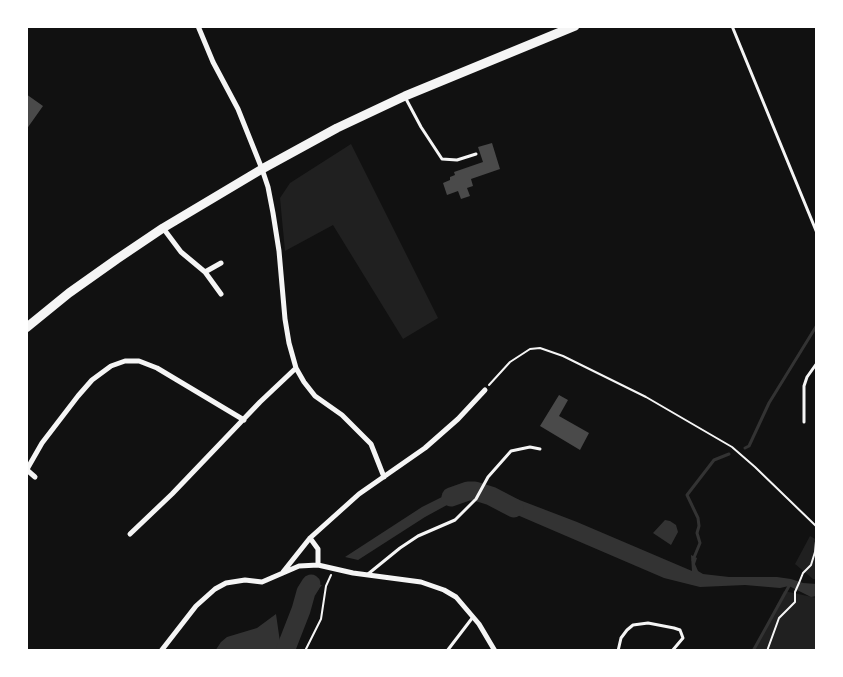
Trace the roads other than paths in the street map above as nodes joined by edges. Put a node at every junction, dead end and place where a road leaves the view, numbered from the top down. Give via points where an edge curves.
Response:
1 (198, 26) edge
2 (575, 26) edge
3 (732, 26) edge
4 (405, 96) junction
5 (476, 154) dead end
6 (262, 168) junction
7 (163, 228) junction
8 (817, 233) edge
9 (220, 263) dead end
10 (205, 272) junction
11 (221, 294) dead end
12 (26, 328) edge
13 (817, 363) edge
14 (296, 368) junction
15 (485, 390) road end
16 (244, 420) junction
17 (804, 422) dead end
18 (540, 449) dead end
19 (27, 470) edge
20 (35, 477) dead end
21 (384, 477) junction
22 (130, 534) dead end
23 (310, 538) junction
24 (318, 565) junction
25 (368, 574) junction
26 (281, 575) junction
27 (473, 617) junction
28 (161, 651) edge
29 (447, 651) edge
30 (495, 651) edge
31 (618, 651) edge
32 (672, 651) edge

1 - 6 street
2 - 4 main road
3 - 8 lane
4 - 5 lane via 442,159 457,160
4 - 6 main road
6 - 7 main road
6 - 14 street via 273,213 285,319
7 - 10 street via 180,252
7 - 12 main road via 69,293
9 - 10 street
10 - 11 street
13 - 17 lane via 804,386
14 - 16 street
14 - 21 street via 315,396 342,415 371,444
15 - 21 street via 425,448
16 - 19 street via 157,368 140,361 125,361 111,366 92,380 42,443
16 - 22 street
18 - 25 lane via 512,451 488,477 476,499 455,520 418,536
19 - 20 street
21 - 23 street via 359,494
23 - 24 street via 318,549
23 - 26 street
24 - 25 street
24 - 26 street via 299,566
25 - 27 street via 421,582 444,590 456,597
26 - 28 street via 262,582 226,583 215,589 196,606
27 - 29 lane
27 - 30 street
31 - 32 lane via 627,630 633,625 648,624 680,630 683,638

